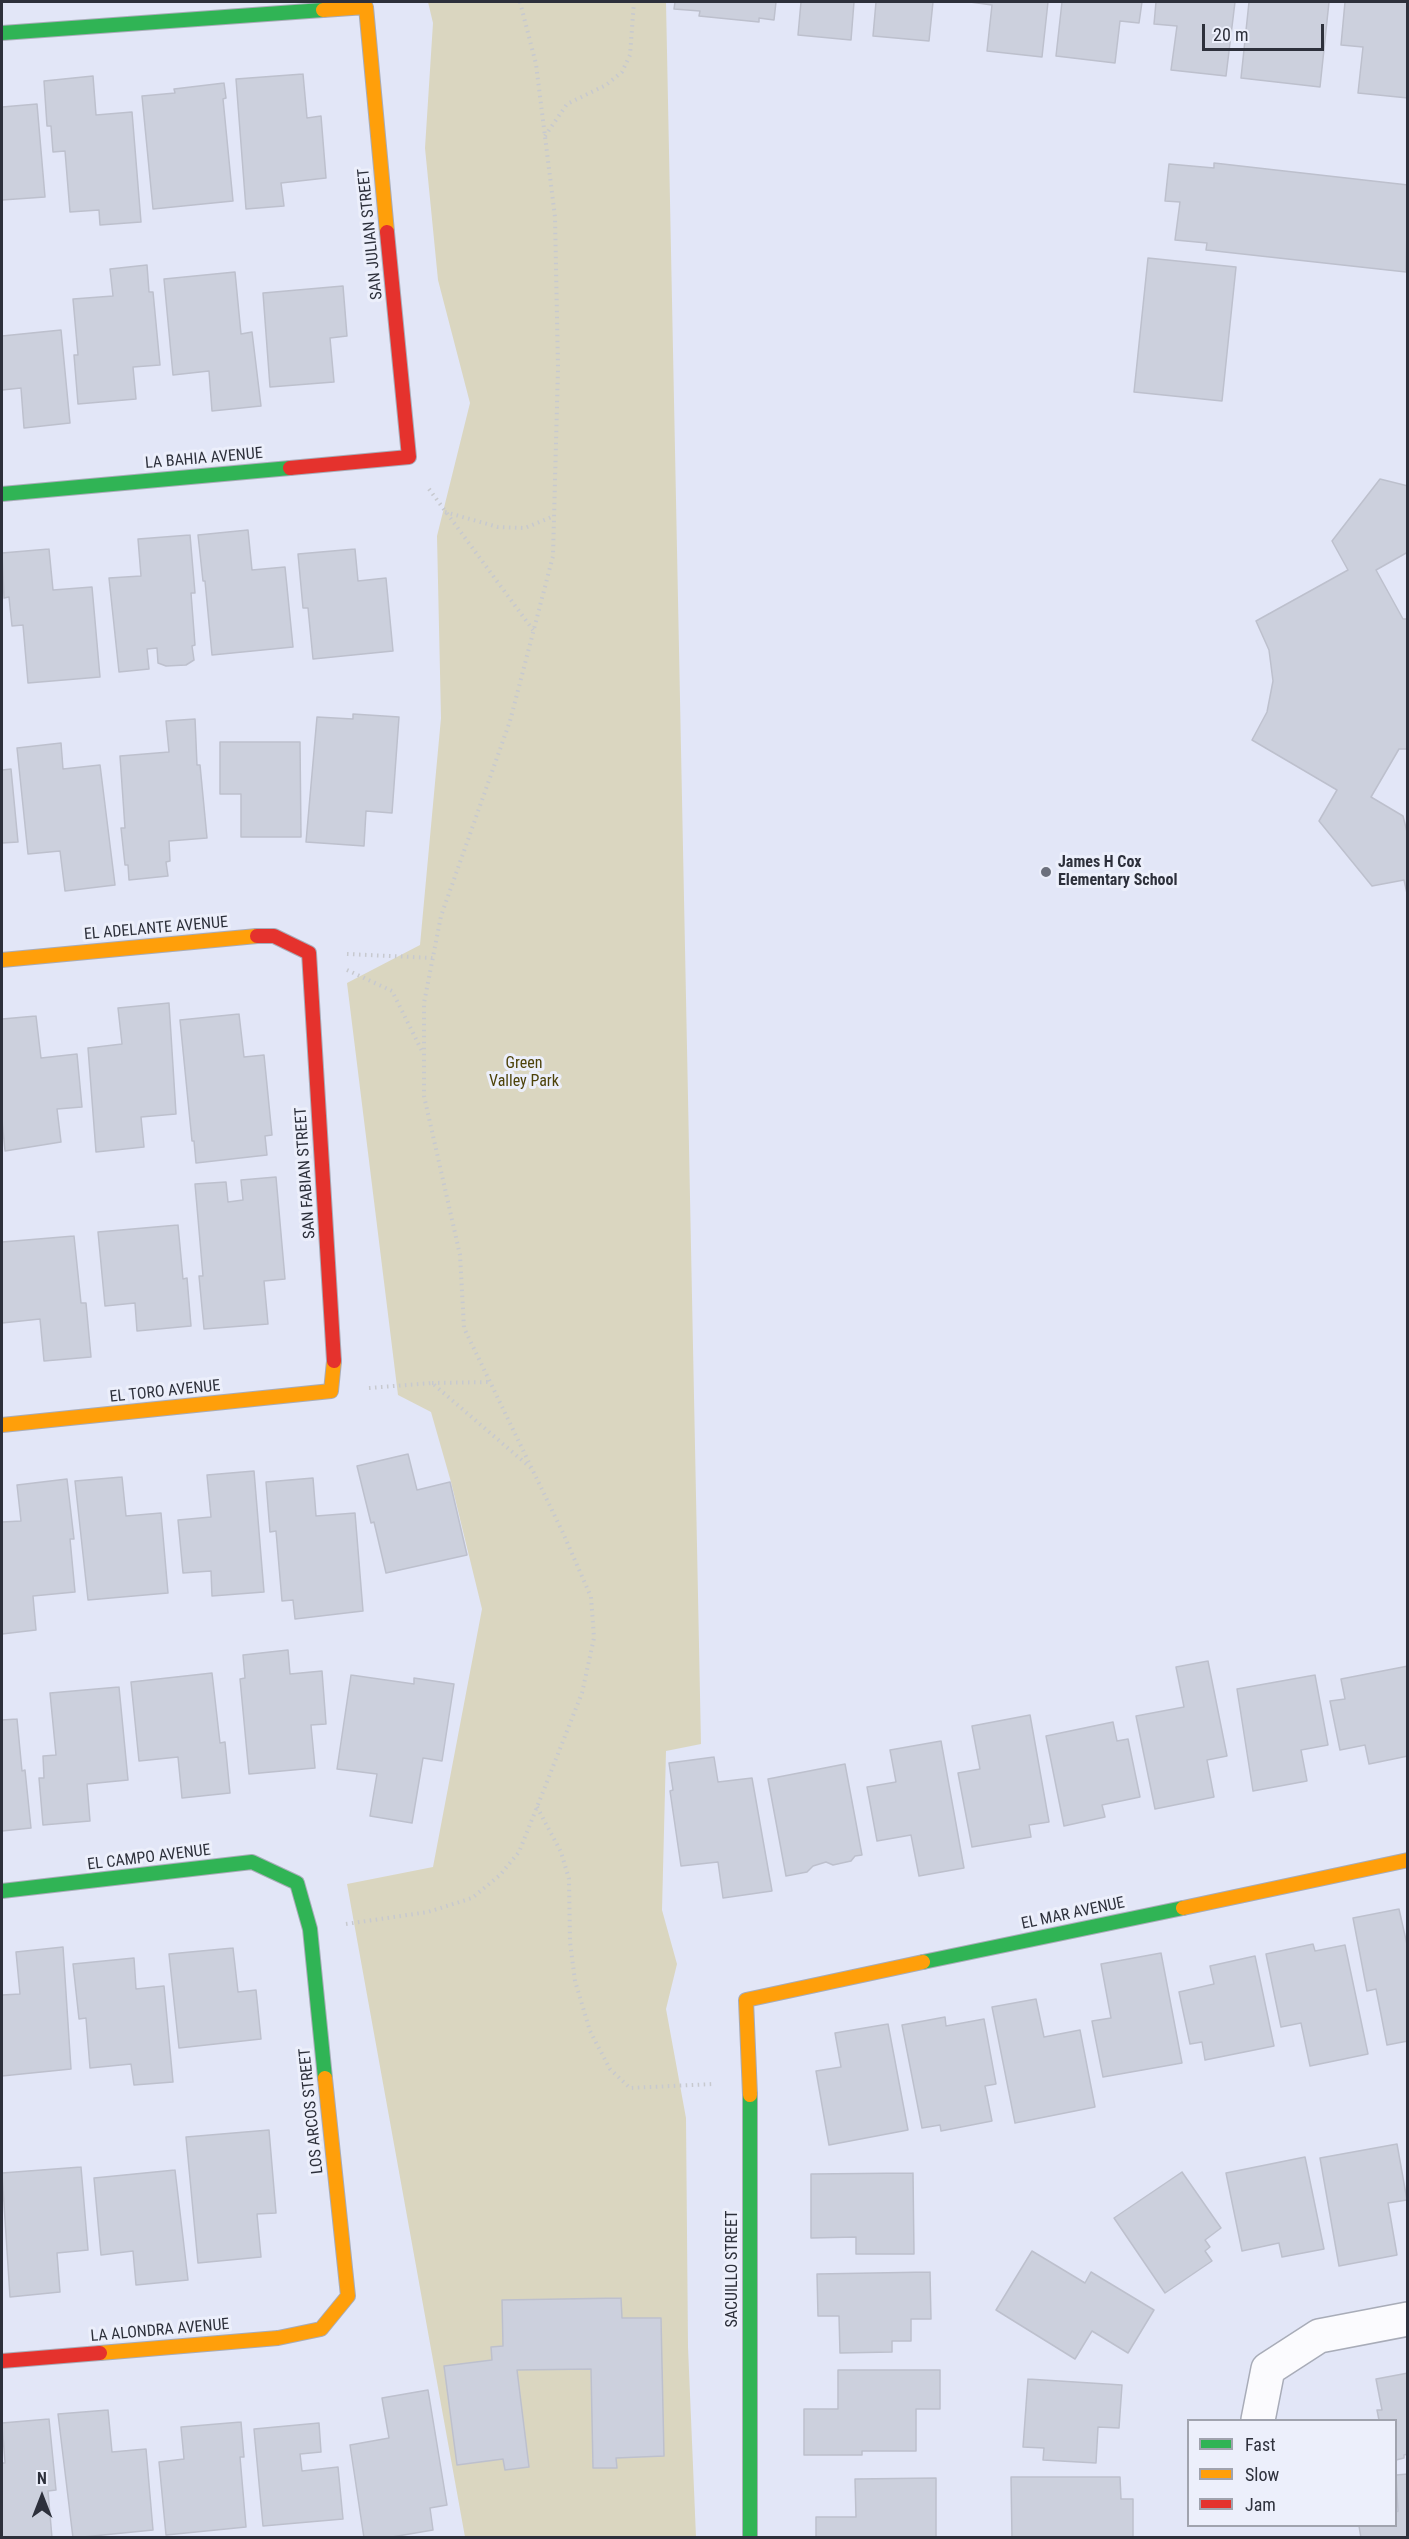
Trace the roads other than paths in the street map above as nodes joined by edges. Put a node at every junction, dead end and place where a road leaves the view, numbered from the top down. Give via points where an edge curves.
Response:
1 (2, 33) edge
2 (409, 458) joint
3 (2, 494) edge
4 (309, 953) joint
5 (2, 960) edge
6 (331, 1391) joint
7 (2, 1425) edge
8 (1407, 1860) edge
9 (297, 1883) joint
10 (2, 1891) edge
11 (746, 2000) joint
12 (1407, 2319) edge
13 (321, 2329) joint
14 (2, 2361) edge
15 (1258, 2419) edge
16 (750, 2538) edge

1 - 2 street, SAN JULIAN STREET via 366,8
2 - 3 street, LA BAHIA AVENUE
4 - 5 street, EL ADELANTE AVENUE via 274,936 255,936
4 - 6 street, SAN FABIAN STREET via 334,1368
6 - 7 street, EL TORO AVENUE
8 - 11 street, EL MAR AVENUE
9 - 10 street, EL CAMPO AVENUE via 252,1862
9 - 13 street, LOS ARCOS STREET via 310,1929 348,2296
11 - 16 street, SACUILLO STREET via 750,2082
12 - 15 street via 1319,2336 1268,2369
13 - 14 street, LA ALONDRA AVENUE via 278,2338

